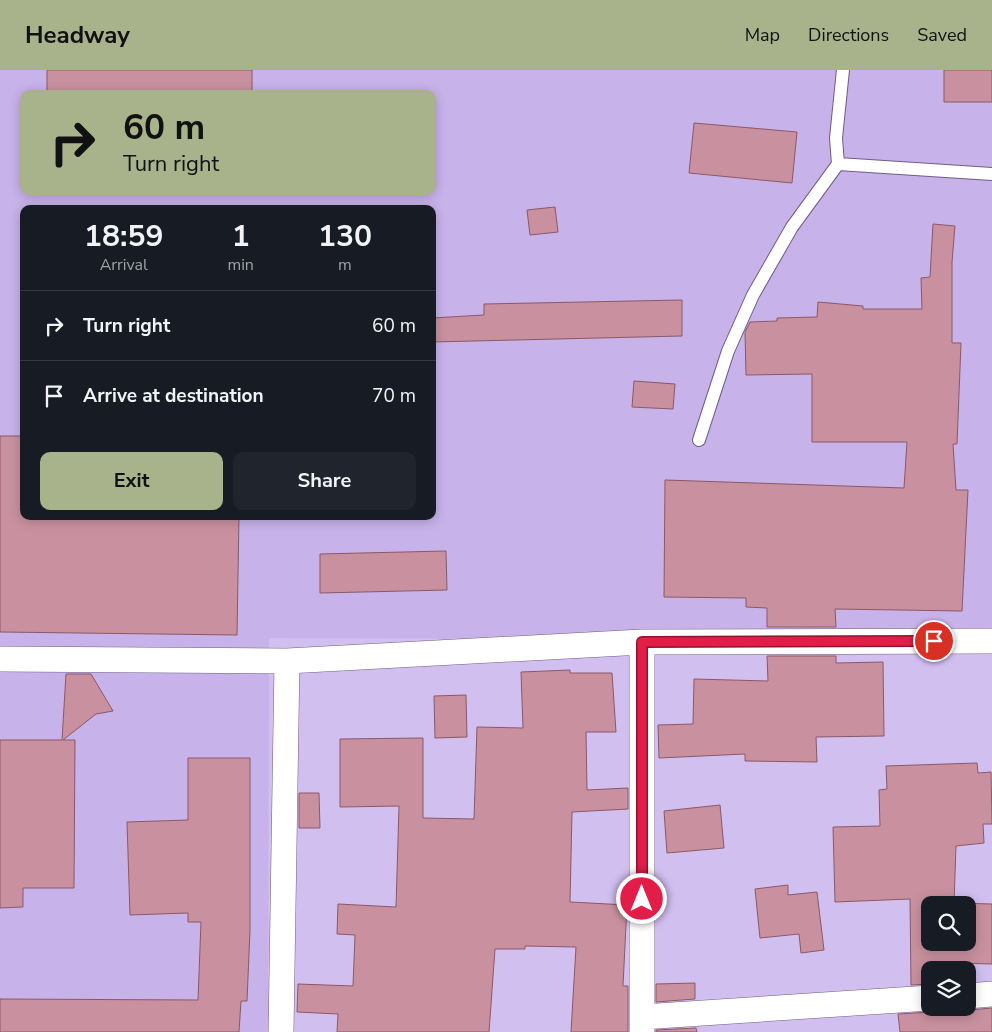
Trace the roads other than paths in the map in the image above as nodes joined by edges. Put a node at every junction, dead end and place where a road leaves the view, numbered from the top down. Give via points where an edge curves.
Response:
1 (843, 70) edge
2 (838, 164) junction
3 (992, 174) edge
4 (699, 440) dead end
5 (992, 641) edge
6 (642, 642) junction
7 (0, 659) edge
8 (287, 661) junction
9 (992, 994) edge
10 (976, 995) edge
11 (921, 999) edge
12 (642, 1025) edge
13 (281, 1032) edge

1 - 2 lane via 836,138
2 - 3 lane
2 - 4 lane via 792,227 753,295 728,351
5 - 6 street
6 - 8 street
6 - 12 street
7 - 8 street
8 - 13 street
9 - 10 street
11 - 12 street

